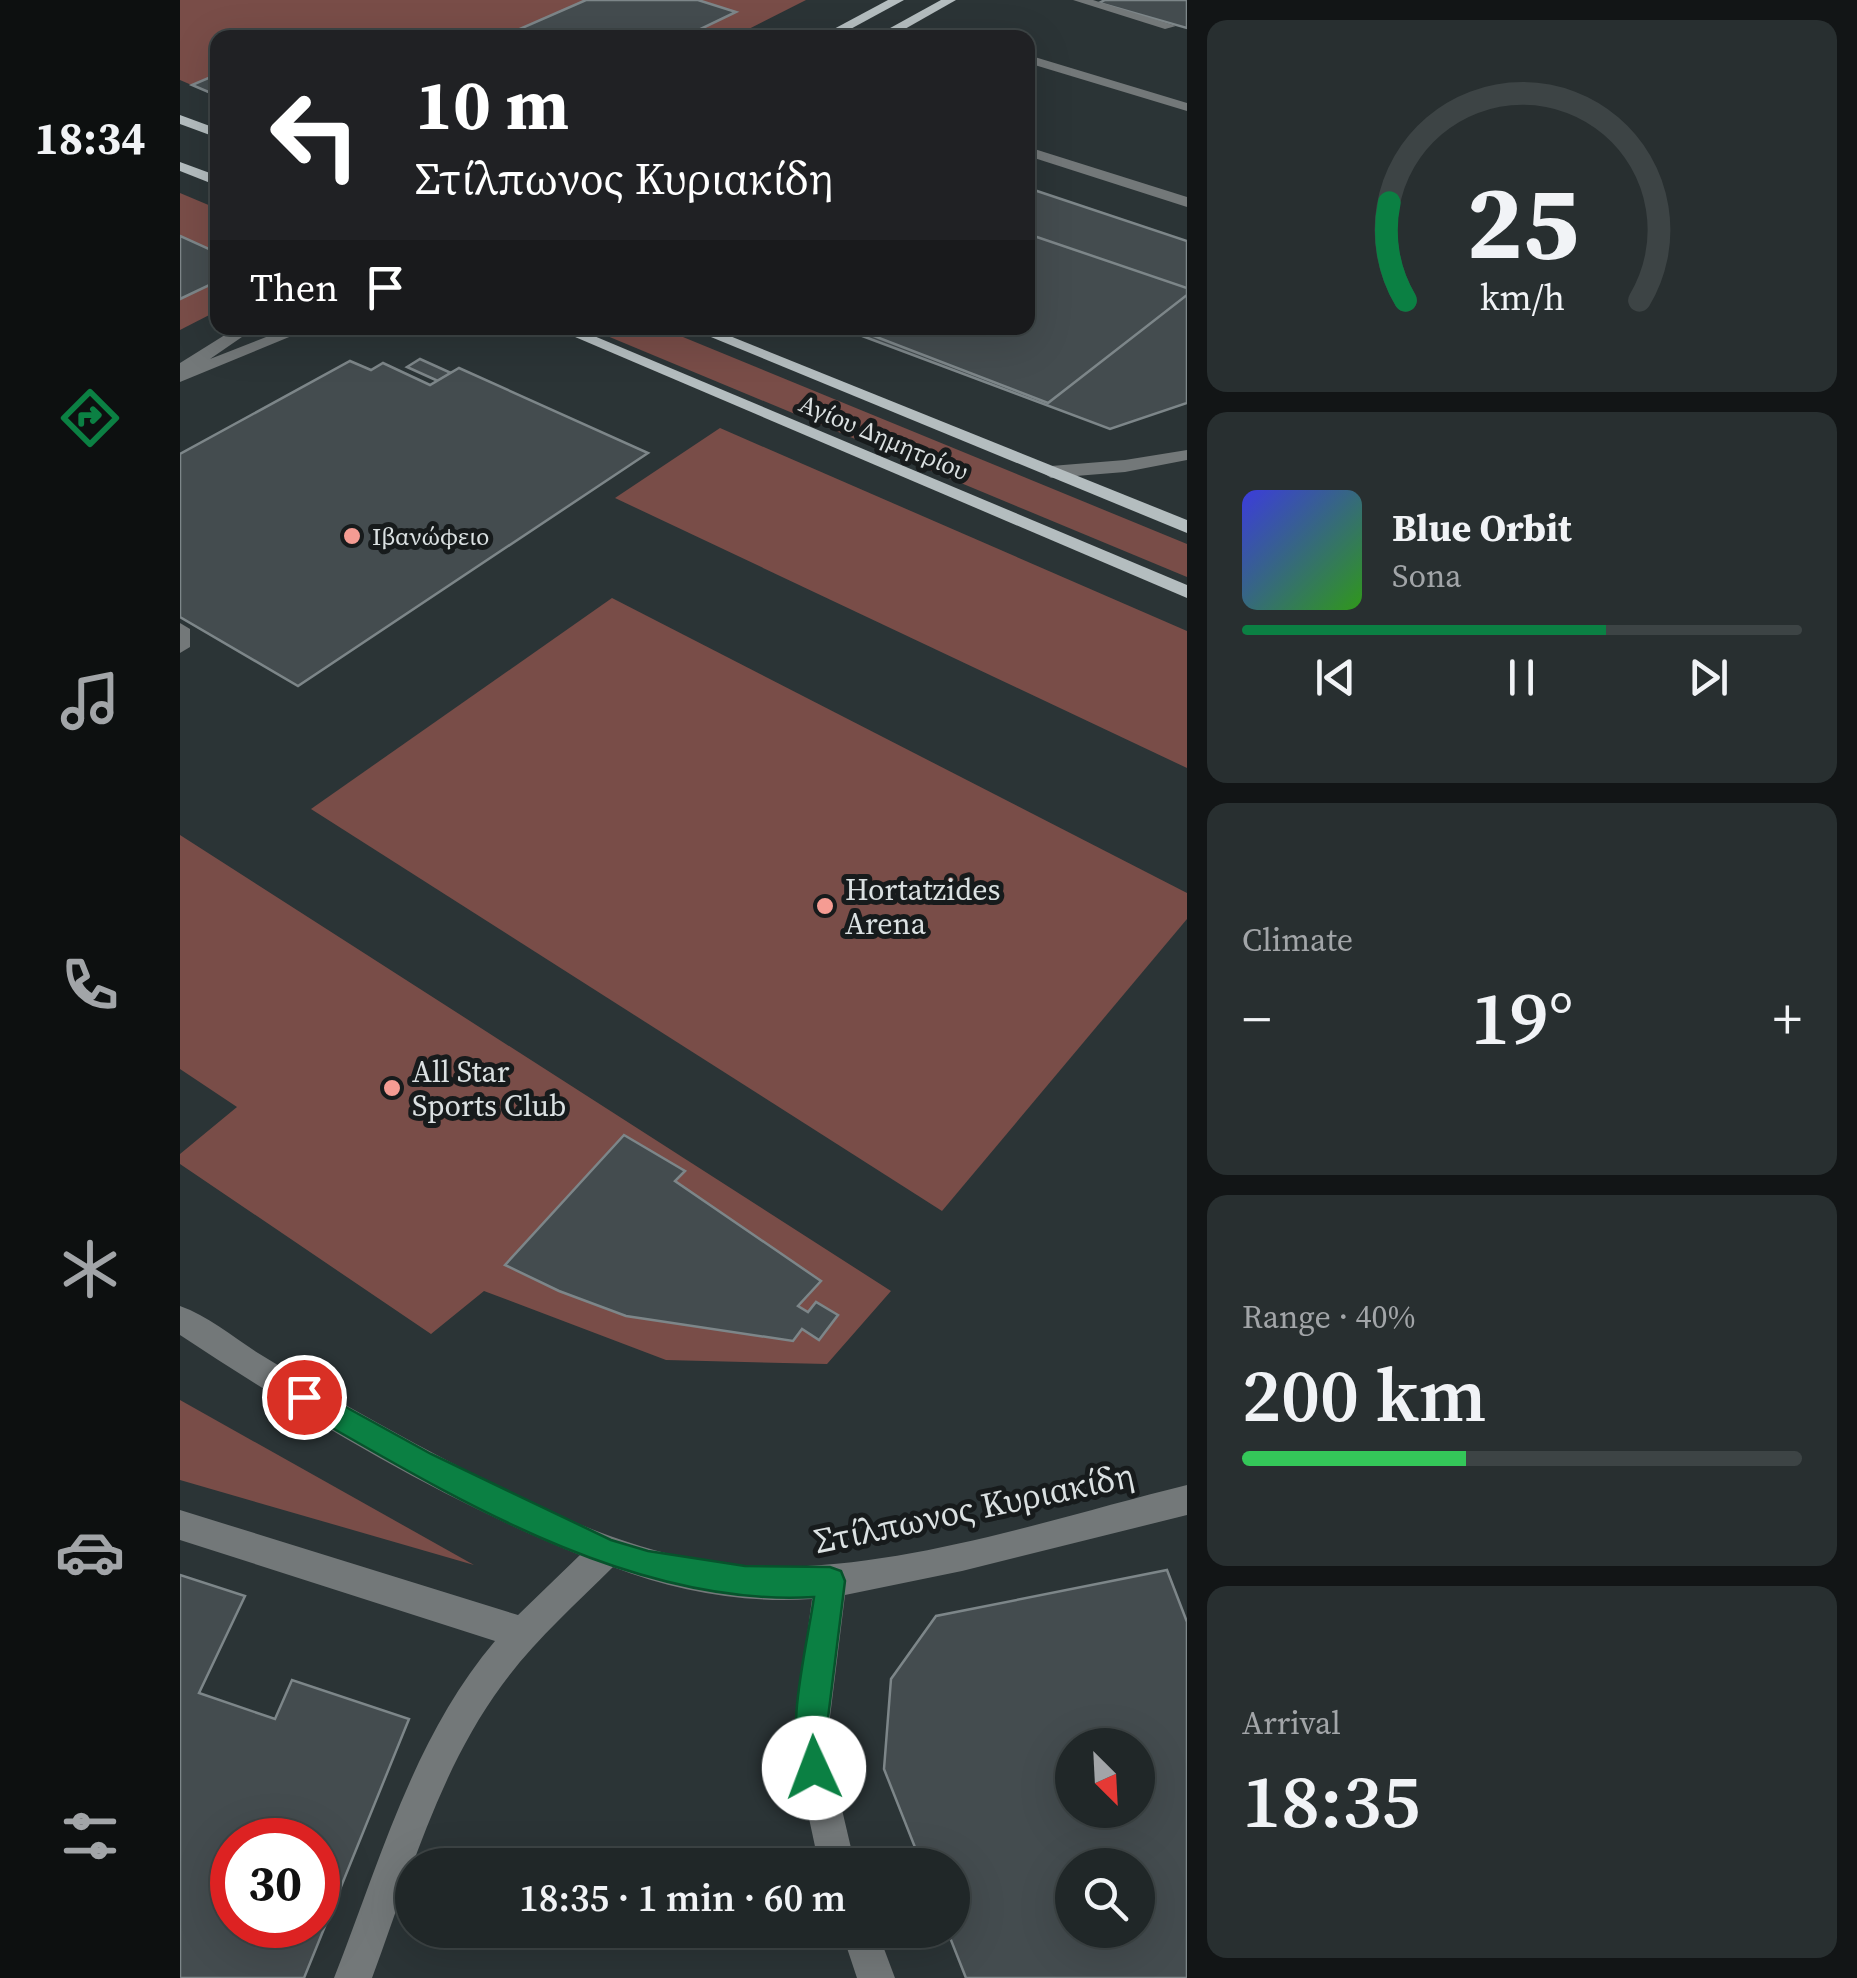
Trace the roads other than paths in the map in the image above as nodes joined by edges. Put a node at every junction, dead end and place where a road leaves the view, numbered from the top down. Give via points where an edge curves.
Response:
1 (898, 0) edge
2 (950, 0) edge
3 (1079, 0) edge
4 (1170, 26) dead end
5 (839, 30) edge
6 (893, 30) edge
7 (1035, 62) edge
8 (1187, 107) edge
9 (180, 119) edge
10 (210, 131) edge
11 (1035, 153) edge
12 (180, 166) edge
13 (210, 179) edge
14 (1187, 202) edge
15 (237, 335) edge
16 (284, 335) edge
17 (579, 335) edge
18 (713, 335) edge
19 (180, 374) edge
20 (1187, 455) edge
21 (1051, 472) junction
22 (1187, 527) edge
23 (1187, 592) edge
24 (180, 629) edge
25 (180, 647) edge
26 (180, 1318) edge
27 (1187, 1500) edge
28 (180, 1526) edge
29 (606, 1552) junction
30 (830, 1581) junction
31 (523, 1633) junction
32 (832, 1848) edge
33 (865, 1948) edge
34 (353, 1978) edge
35 (876, 1978) edge

1 - 5 main road
2 - 6 main road
3 - 4 street
7 - 8 street
9 - 10 main road
11 - 14 street
12 - 13 main road
15 - 19 street
16 - 19 street
17 - 23 main road, Αγίου Δημητρίου
18 - 21 main road, Αγίου Δημητρίου
20 - 21 street
21 - 22 main road, Αγίου Δημητρίου
24 - 25 street
26 - 29 street, Στίλπωνος Κυριακίδη via 421,1463
27 - 30 street, Στίλπωνος Κυριακίδη
28 - 31 street
29 - 30 street, Στίλπωνος Κυριακίδη via 648,1566 745,1580
29 - 31 street
30 - 32 street via 812,1718 814,1768
31 - 34 street via 478,1690 442,1757
33 - 35 street

